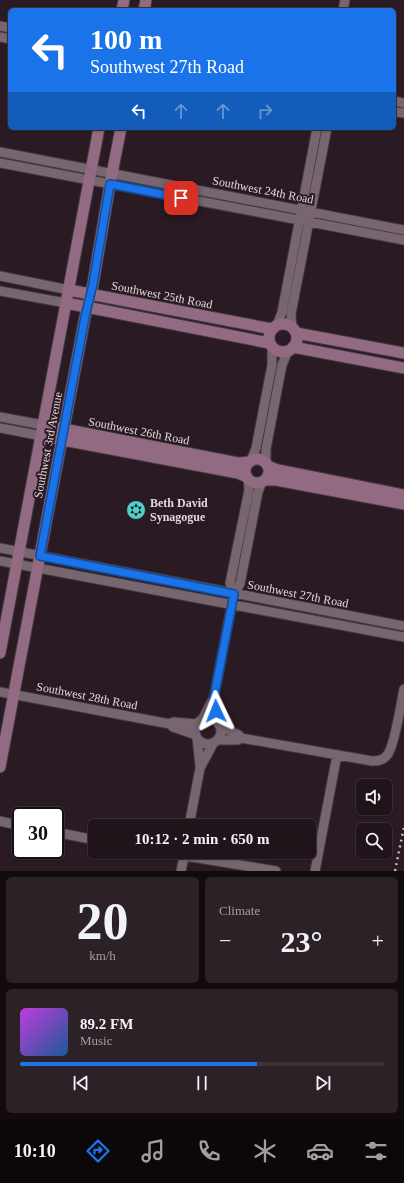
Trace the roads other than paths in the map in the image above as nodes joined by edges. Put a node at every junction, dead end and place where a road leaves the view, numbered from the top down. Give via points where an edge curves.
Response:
1 (99, 130) edge
2 (121, 130) edge
3 (317, 130) edge
4 (327, 130) edge
5 (0, 152) edge
6 (0, 163) edge
7 (90, 175) junction
8 (111, 179) junction
9 (301, 210) junction
10 (311, 212) junction
11 (304, 221) junction
12 (404, 230) edge
13 (404, 240) edge
14 (0, 276) edge
15 (69, 290) junction
16 (0, 291) edge
17 (90, 294) junction
18 (66, 304) junction
19 (87, 308) junction
20 (274, 327) junction
21 (294, 330) junction
22 (271, 345) junction
23 (290, 349) junction
24 (404, 353) edge
25 (404, 368) edge
26 (0, 417) edge
27 (0, 428) edge
28 (42, 430) junction
29 (63, 435) junction
30 (251, 462) junction
31 (267, 464) junction
32 (247, 478) junction
33 (264, 481) junction
34 (404, 495) edge
35 (404, 504) edge
36 (0, 548) edge
37 (19, 552) junction
38 (40, 556) junction
39 (0, 561) edge
40 (17, 564) junction
41 (38, 568) junction
42 (234, 594) junction
43 (232, 604) junction
44 (404, 626) edge
45 (404, 637) edge
46 (0, 653) edge
47 (404, 689) edge
48 (0, 692) edge
49 (14, 694) junction
50 (214, 697) junction
51 (199, 722) junction
52 (218, 723) junction
53 (170, 724) junction
54 (196, 737) junction
55 (241, 738) junction
56 (215, 741) junction
57 (337, 755) junction
58 (0, 767) edge
59 (200, 768) junction
60 (190, 819) edge
61 (0, 822) edge
62 (12, 824) edge
63 (64, 834) edge
64 (88, 839) edge
65 (183, 859) edge
66 (211, 859) edge
67 (181, 871) edge
68 (276, 871) edge
69 (316, 871) edge

1 - 7 main road, Southwest 3rd Avenue
2 - 8 main road, Southwest 3rd Avenue
3 - 9 street
4 - 10 street
5 - 7 street, Southwest 24th Road
6 - 7 street, Southwest 24th Road
7 - 8 street, Southwest 24th Road
7 - 15 main road, Southwest 3rd Avenue
8 - 9 street, Southwest 24th Road
8 - 11 street, Southwest 24th Road
8 - 17 main road, Southwest 3rd Avenue
9 - 10 street, Southwest 24th Road
9 - 11 street
10 - 11 street
10 - 12 street, Southwest 24th Road
11 - 13 street, Southwest 24th Road
11 - 20 street via 282,312
11 - 21 street via 291,314
14 - 15 street, Southwest 25th Road
15 - 17 main road, Southwest 25th Road
15 - 18 main road, Southwest 3rd Avenue
16 - 18 street
17 - 19 main road, Southwest 3rd Avenue
17 - 20 main road, Southwest 25th Road
18 - 19 main road
18 - 28 main road, Southwest 3rd Avenue
19 - 22 main road
19 - 29 main road, Southwest 3rd Avenue
20 - 21 main road via 286,324
20 - 22 main road via 269,335
21 - 23 main road via 296,342
21 - 24 main road
22 - 23 main road via 280,352
22 - 30 street via 272,365
23 - 25 main road
23 - 31 street via 282,365 266,449
26 - 28 street, Southwest 26th Road
27 - 28 street, Southwest 26th Road
28 - 29 main road, Southwest 26th Road
28 - 37 main road, Southwest 3rd Avenue
29 - 30 main road, Southwest 26th Road via 238,463
29 - 32 main road, Southwest 26th Road via 236,472
29 - 38 main road, Southwest 3rd Avenue
30 - 31 main road via 259,460
30 - 32 main road via 246,467
31 - 33 main road via 269,472
31 - 34 main road via 278,470
32 - 33 main road via 254,482
32 - 42 street via 249,490 230,582
33 - 35 main road via 276,480
33 - 42 street via 258,492 240,584
36 - 37 street, Southwest 27th Road
37 - 38 street, Southwest 27th Road
37 - 40 main road, Southwest 3rd Avenue
38 - 41 main road, Southwest 3rd Avenue
38 - 42 street, Southwest 27th Road
39 - 40 street, Southwest 27th Road
40 - 41 street, Southwest 27th Road
40 - 46 main road, Southwest 3rd Avenue
41 - 43 street, Southwest 27th Road
41 - 49 main road, Southwest 3rd Avenue
42 - 43 street
42 - 44 street, Southwest 27th Road
43 - 45 street, Southwest 27th Road
43 - 50 street
47 - 57 street via 392,748 383,759 372,761
48 - 49 street, Southwest 28th Road
49 - 53 street, Southwest 28th Road
49 - 58 main road, Southwest 3rd Avenue
50 - 51 street
50 - 52 street
51 - 52 street via 208,718
51 - 53 street, Southwest 28th Road
51 - 54 street via 195,729
52 - 55 street
52 - 56 street via 221,733
53 - 54 street, Southwest 28th Road
54 - 56 street via 206,744
54 - 59 street
55 - 56 street
55 - 57 street
56 - 59 street
57 - 69 street
59 - 60 street
61 - 62 street
63 - 64 street
65 - 67 street
66 - 68 street

